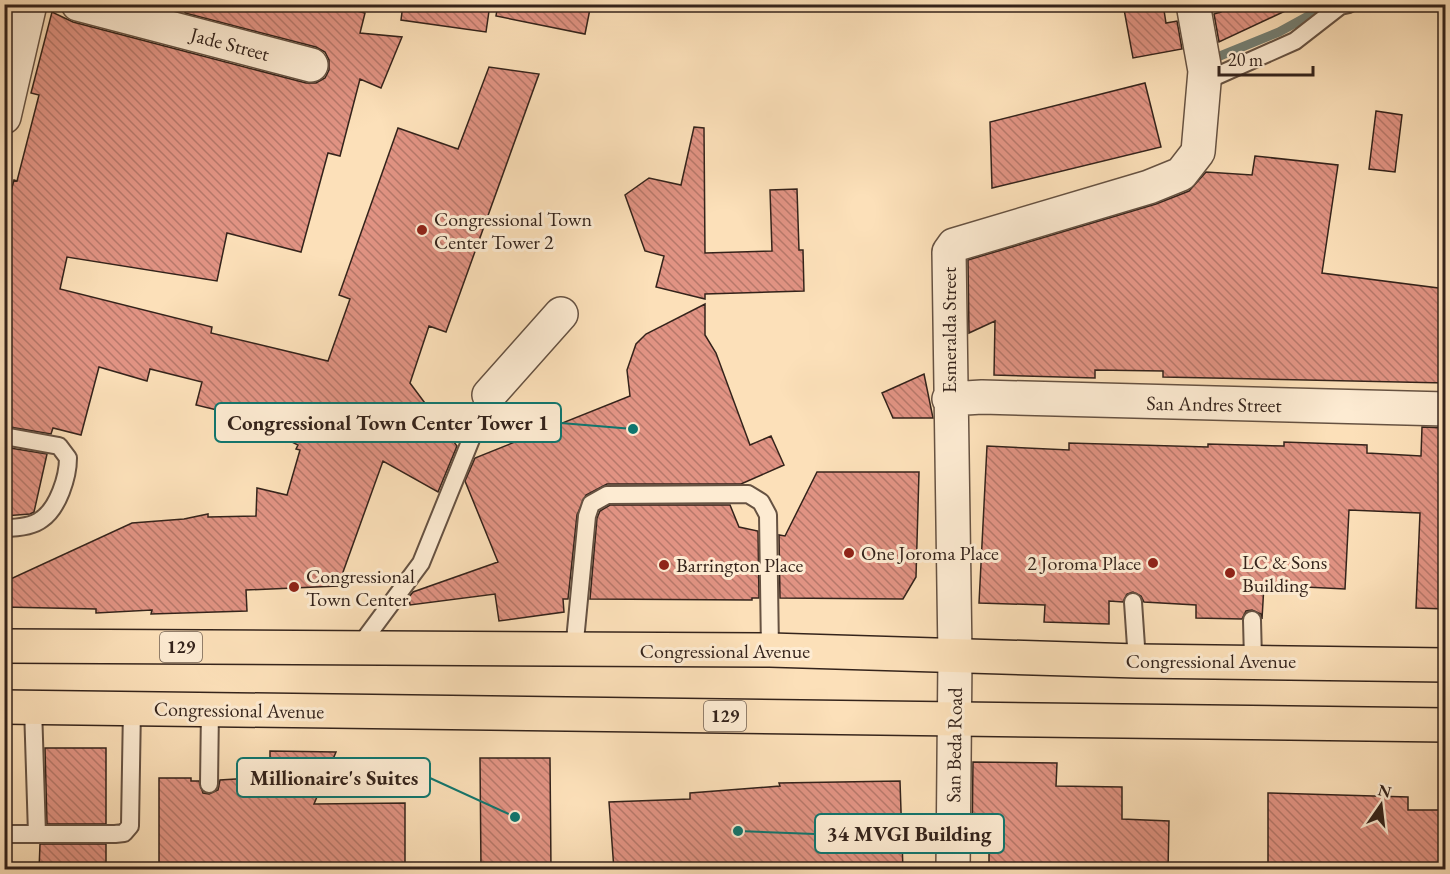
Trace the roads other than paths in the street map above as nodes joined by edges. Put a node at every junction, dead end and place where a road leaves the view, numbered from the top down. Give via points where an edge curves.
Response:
1 (78, 4) edge
2 (1192, 4) edge
3 (1349, 4) edge
4 (21, 16) edge
5 (311, 65) dead end
6 (1204, 77) junction
7 (4, 117) edge
8 (561, 314) dead end
9 (489, 395) joint
10 (949, 399) junction
11 (1446, 410) edge
12 (4, 436) edge
13 (4, 528) edge
14 (1132, 602) dead end
15 (1252, 620) dead end
16 (4, 646) edge
17 (358, 648) junction
18 (770, 650) junction
19 (574, 651) junction
20 (955, 656) junction
21 (1253, 660) junction
22 (1137, 661) junction
23 (1446, 665) edge
24 (19, 707) edge
25 (132, 708) junction
26 (210, 709) junction
27 (954, 719) junction
28 (1446, 725) edge
29 (209, 784) dead end
30 (4, 834) edge
31 (37, 834) junction
32 (953, 870) edge

1 - 5 street, Jade Street
2 - 6 street, Esmeralda Street
3 - 6 lane via 1340,6 1295,41
4 - 7 street
6 - 10 street, Esmeralda Street via 1198,152 1181,174 954,245 949,252
8 - 9 street
9 - 17 lane via 421,563
10 - 11 street, San Andres Street
10 - 20 street, Esmeralda Street
12 - 13 lane via 59,446 68,458 66,477 43,519 31,525
14 - 22 lane
15 - 21 lane
16 - 17 main road, Congressional Avenue / 129
17 - 19 main road, Congressional Avenue / 129
18 - 19 main road, Congressional Avenue / 129
18 - 19 lane via 768,515 761,502 748,494 607,495 591,504
18 - 20 main road, Congressional Avenue / 129
20 - 22 main road, Congressional Avenue / 129
20 - 27 street, San Beda Road
21 - 22 main road, Congressional Avenue / 129
21 - 23 main road, Congressional Avenue / 129
24 - 25 main road, Congressional Avenue / 129
24 - 31 lane
25 - 26 main road, Congressional Avenue / 129
25 - 31 lane via 130,826 124,833 116,834
26 - 27 main road, Congressional Avenue / 129
26 - 29 lane
27 - 28 main road, Congressional Avenue / 129
27 - 32 street, San Beda Road
30 - 31 lane

